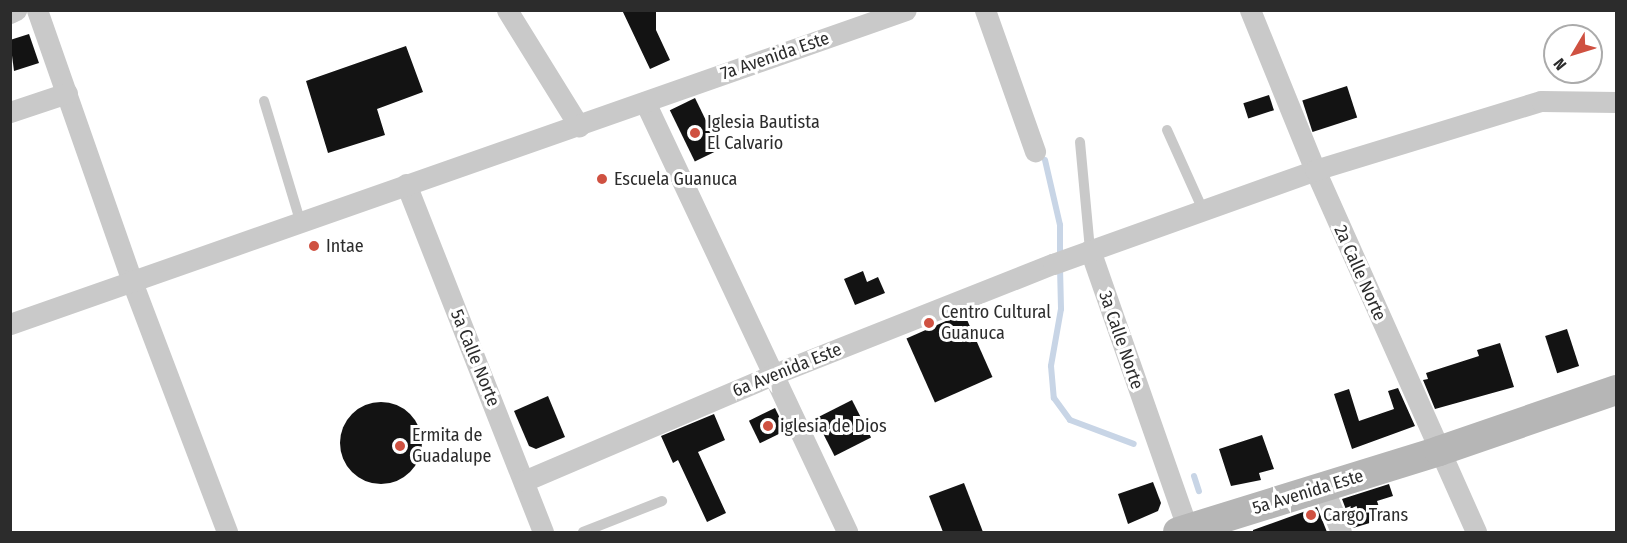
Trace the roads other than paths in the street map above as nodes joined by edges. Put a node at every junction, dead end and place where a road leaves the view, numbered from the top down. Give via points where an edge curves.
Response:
1 (16, 10) edge
2 (37, 10) edge
3 (507, 10) edge
4 (906, 10) edge
5 (985, 10) edge
6 (1250, 10) edge
7 (10, 13) edge
8 (67, 93) junction
9 (264, 101) dead end
10 (645, 102) junction
11 (1617, 102) edge
12 (10, 112) edge
13 (579, 126) junction
14 (1167, 130) dead end
15 (1080, 142) dead end
16 (1035, 151) dead end
17 (1315, 170) junction
18 (406, 184) junction
19 (1203, 210) junction
20 (300, 220) junction
21 (1071, 257) junction
22 (131, 279) junction
23 (10, 324) edge
24 (772, 375) junction
25 (1617, 390) edge
26 (1440, 451) junction
27 (524, 481) junction
28 (1323, 487) junction
29 (662, 501) dead end
30 (1185, 531) edge
31 (227, 532) edge
32 (543, 532) edge
33 (583, 532) edge
34 (847, 532) edge
35 (1341, 532) edge
36 (1476, 532) edge

1 - 7 street
2 - 8 street
3 - 13 street
4 - 10 street, 7a Avenida Este
5 - 16 street
6 - 17 street, 2a Calle Norte
8 - 12 street
8 - 22 street
9 - 20 lane
10 - 13 street, 7a Avenida Este
10 - 24 street
11 - 17 street, 6a Avenida Este via 1541,101
13 - 18 street, 7a Avenida Este
14 - 19 lane
15 - 21 lane, 3a Calle Norte
17 - 19 street, 6a Avenida Este
17 - 26 street, 2a Calle Norte
18 - 20 street, 7a Avenida Este
18 - 27 street, 5a Calle Norte
19 - 21 street, 6a Avenida Este
20 - 22 street, 7a Avenida Este
21 - 24 street, 6a Avenida Este
21 - 30 street, 3a Calle Norte
22 - 23 street, 7a Avenida Este
22 - 31 street
24 - 27 street, 6a Avenida Este
24 - 34 street
25 - 26 street, 5a Avenida Este
26 - 28 street, 5a Avenida Este
26 - 36 street, 2a Calle Norte
27 - 32 street, 5a Calle Norte
28 - 30 street, 5a Avenida Este
28 - 35 street
29 - 33 lane

